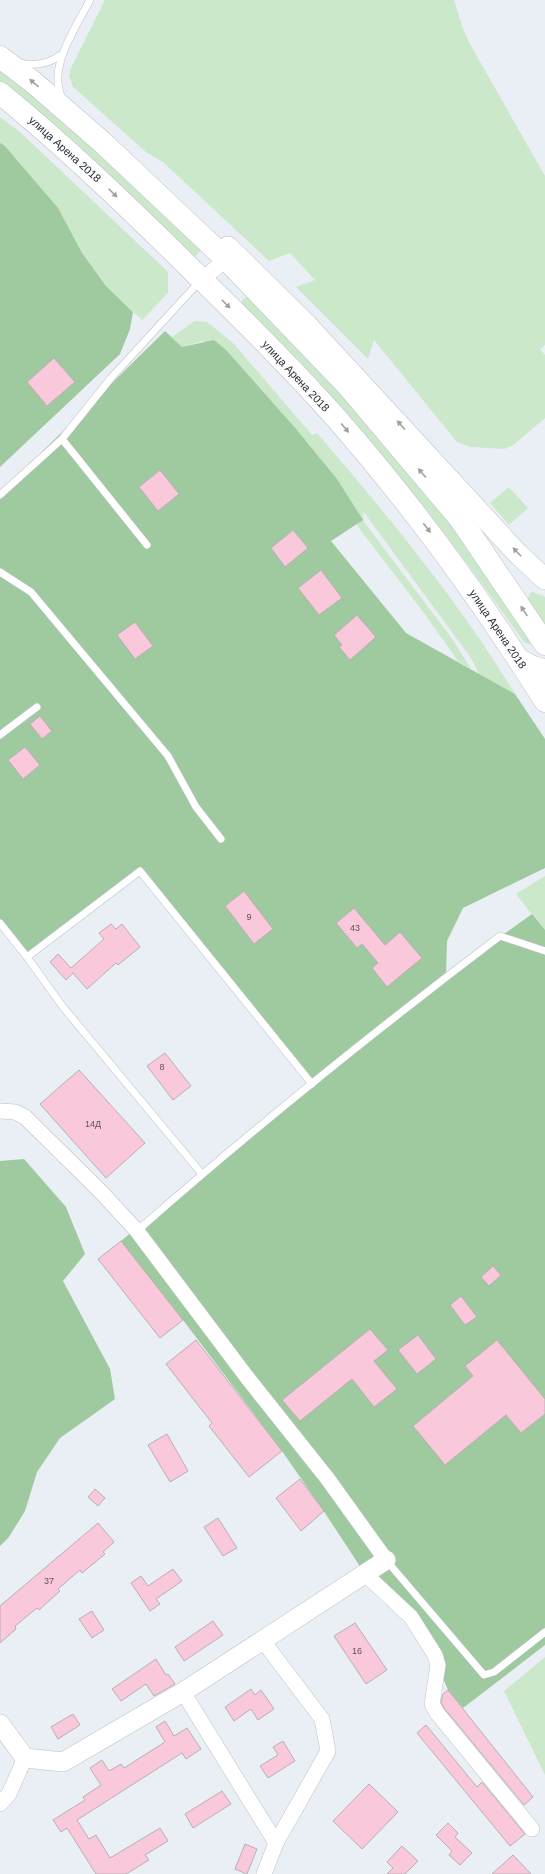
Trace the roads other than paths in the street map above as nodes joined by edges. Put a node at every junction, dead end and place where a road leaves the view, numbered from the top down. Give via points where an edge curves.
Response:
1 (90, 0) edge
2 (62, 54) junction
3 (2, 58) edge
4 (0, 93) edge
5 (76, 120) junction
6 (102, 142) junction
7 (226, 259) junction
8 (202, 280) junction
9 (62, 439) junction
10 (0, 495) edge
11 (147, 545) dead end
12 (0, 572) edge
13 (545, 579) edge
14 (545, 644) edge
15 (519, 660) junction
16 (545, 670) edge
17 (545, 701) edge
18 (38, 707) dead end
19 (0, 735) edge
20 (220, 839) dead end
21 (0, 923) edge
22 (545, 951) edge
23 (27, 957) junction
24 (312, 1084) junction
25 (0, 1111) edge
26 (202, 1174) junction
27 (137, 1231) junction
28 (386, 1560) junction
29 (365, 1574) junction
30 (545, 1632) edge
31 (262, 1641) junction
32 (183, 1692) junction
33 (0, 1724) edge
34 (25, 1758) junction
35 (0, 1804) edge
36 (532, 1829) dead end
37 (276, 1843) junction
38 (264, 1874) edge

1 - 2 lane
2 - 3 lane via 53,60 38,64 22,64
2 - 5 lane via 57,76 58,86 65,106
5 -> 3 main road
4 -> 8 main road, улица Арена 2018 via 108,187
5 - 6 main road
6 - 7 main road
13 -> 6 main road via 518,554 366,387 269,287 230,249
7 - 8 street
14 -> 7 main road via 461,520 348,386
8 - 9 lane via 111,378
8 -> 15 main road, улица Арена 2018 via 273,350 356,442 428,530
9 - 10 lane
9 - 11 lane
12 - 20 lane via 31,592 168,756 196,808
15 - 16 main road
15 - 17 main road, улица Арена 2018
18 - 19 lane
21 - 23 lane
22 - 24 lane via 500,936
23 - 24 lane via 140,871
23 - 26 lane via 63,1007
24 - 26 lane
25 - 27 street via 15,1112 25,1118
26 - 27 lane
27 - 28 street via 246,1376 327,1478
28 - 29 street
28 - 30 lane via 484,1675 494,1672
29 - 31 street
29 - 36 street via 411,1617 435,1655 438,1665 432,1704 437,1713
31 - 32 street
31 - 37 street via 322,1719 328,1751
32 - 34 street via 63,1762
32 - 37 street
33 - 34 street
34 - 35 street via 9,1794
37 - 38 street

